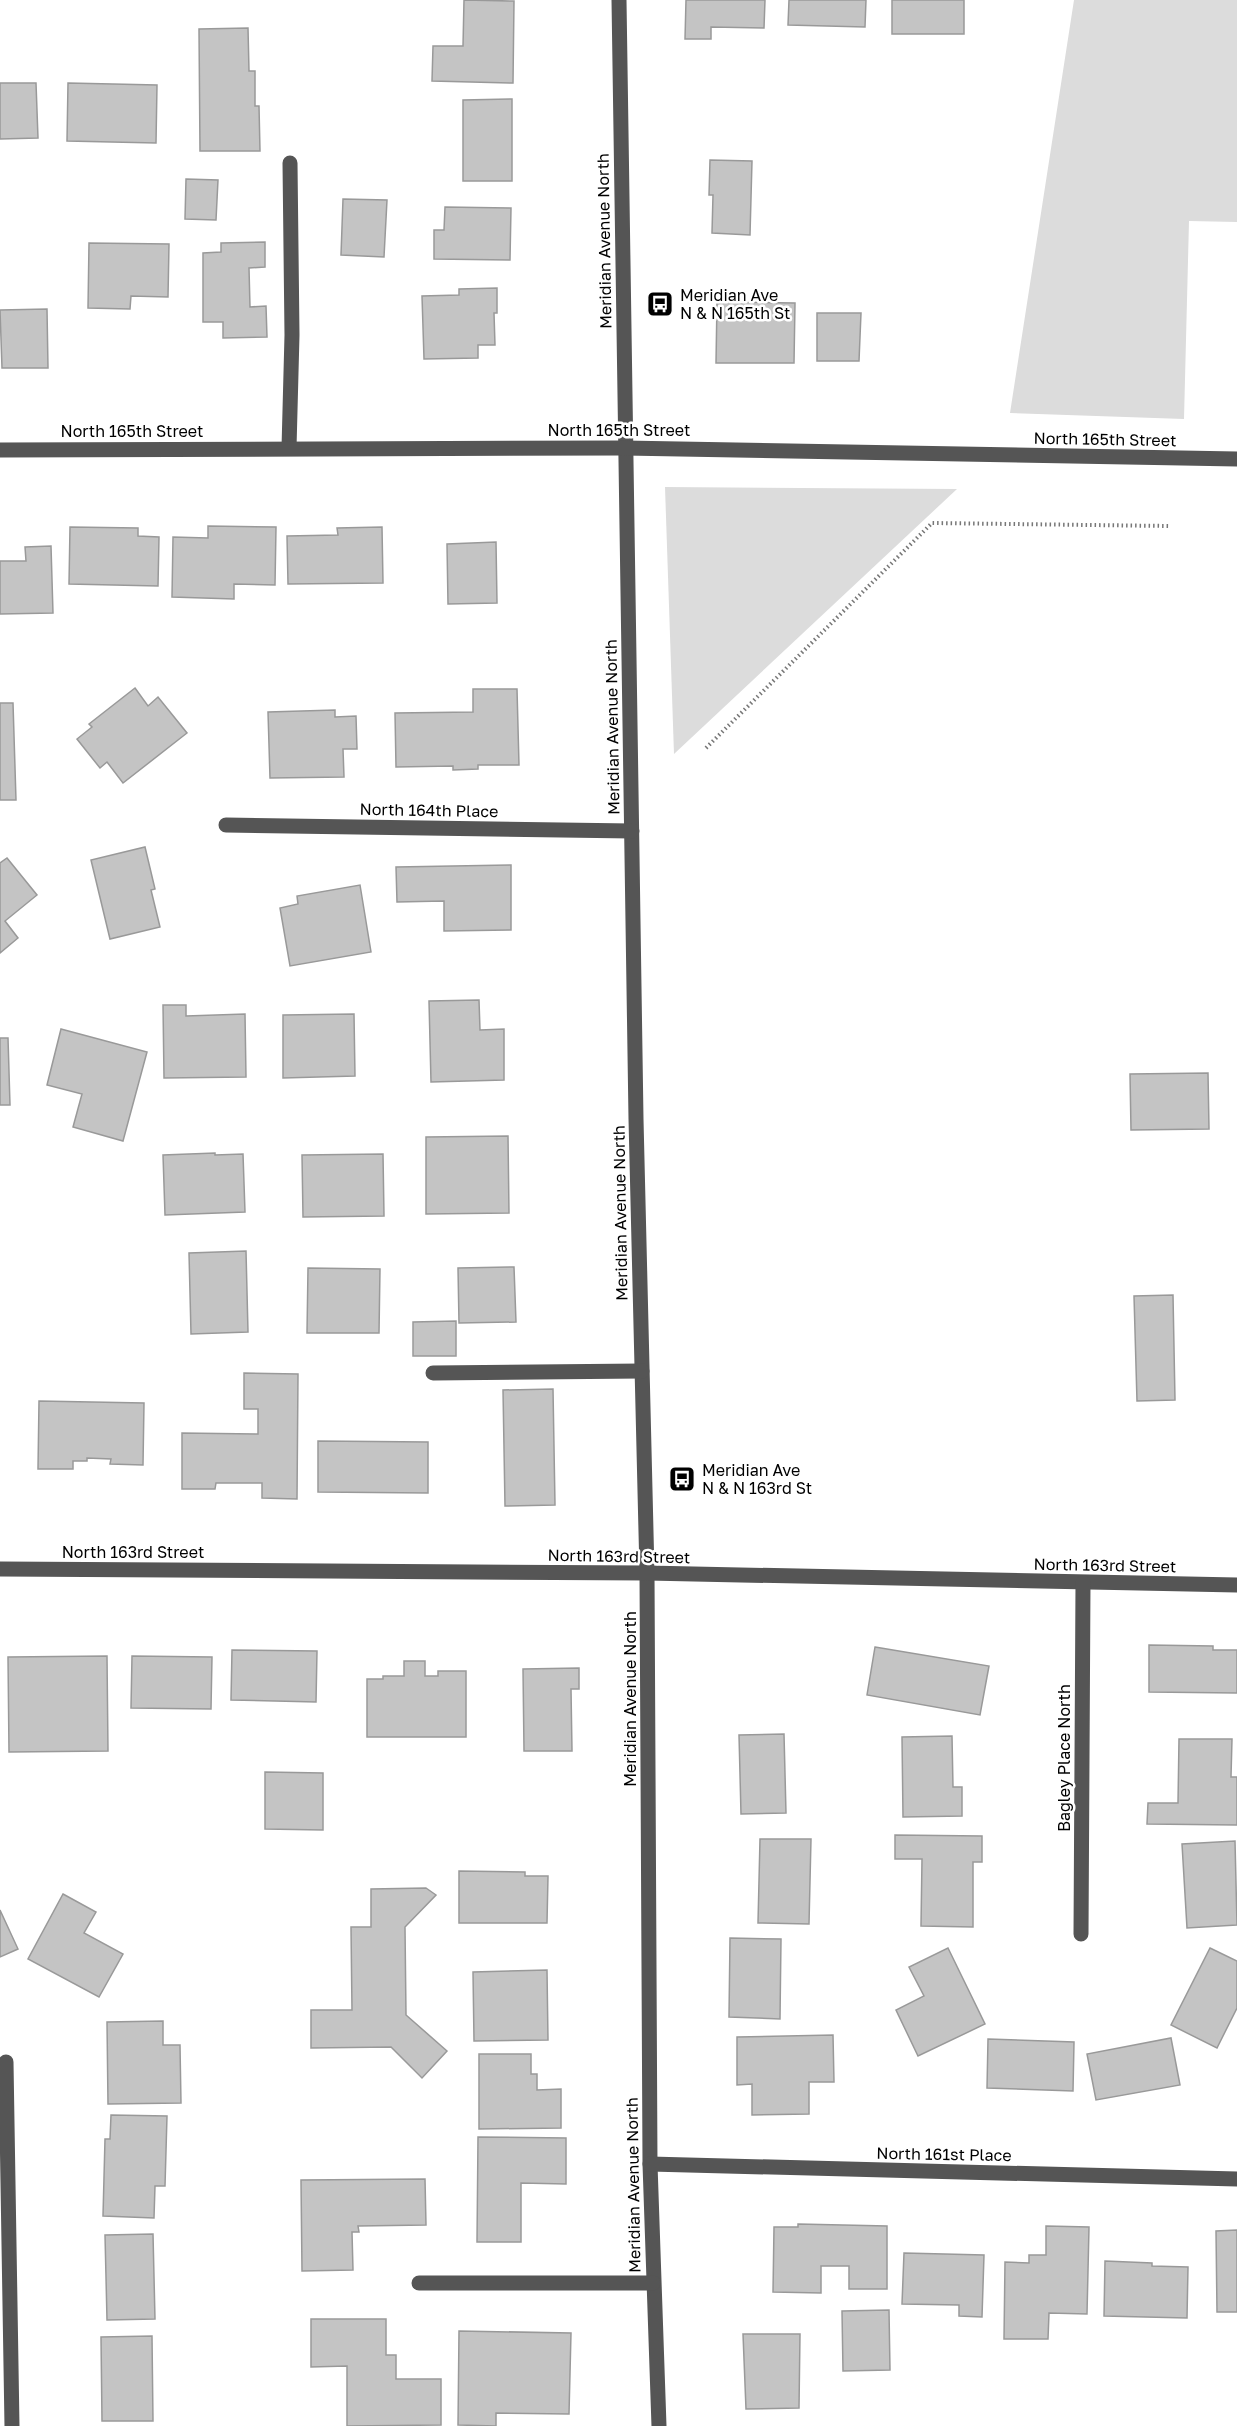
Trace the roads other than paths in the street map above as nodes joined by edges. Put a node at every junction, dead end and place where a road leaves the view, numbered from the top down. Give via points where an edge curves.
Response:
1 (619, 0) edge
2 (290, 163) dead end
3 (289, 448) junction
4 (624, 448) junction
5 (0, 450) edge
6 (1237, 459) edge
7 (226, 825) dead end
8 (632, 831) junction
9 (642, 1371) junction
10 (433, 1374) dead end
11 (0, 1569) edge
12 (647, 1573) junction
13 (1083, 1583) junction
14 (1237, 1585) edge
15 (1081, 1934) dead end
16 (6, 2062) dead end
17 (650, 2164) junction
18 (1237, 2179) edge
19 (419, 2283) dead end
20 (653, 2283) junction
21 (12, 2426) edge
22 (659, 2426) edge

1 - 4 street, Meridian Avenue North
2 - 3 street
3 - 4 street, North 165th Street
3 - 5 street, North 165th Street
4 - 6 street, North 165th Street
4 - 8 street, Meridian Avenue North
7 - 8 street, North 164th Place
8 - 9 street, Meridian Avenue North
9 - 10 street
9 - 12 street, Meridian Avenue North
11 - 12 street, North 163rd Street
12 - 13 street, North 163rd Street
12 - 17 street, Meridian Avenue North
13 - 14 street, North 163rd Street
13 - 15 street, Bagley Place North
16 - 21 street
17 - 18 street, North 161st Place
17 - 20 street, Meridian Avenue North
19 - 20 street
20 - 22 street, Meridian Avenue North

